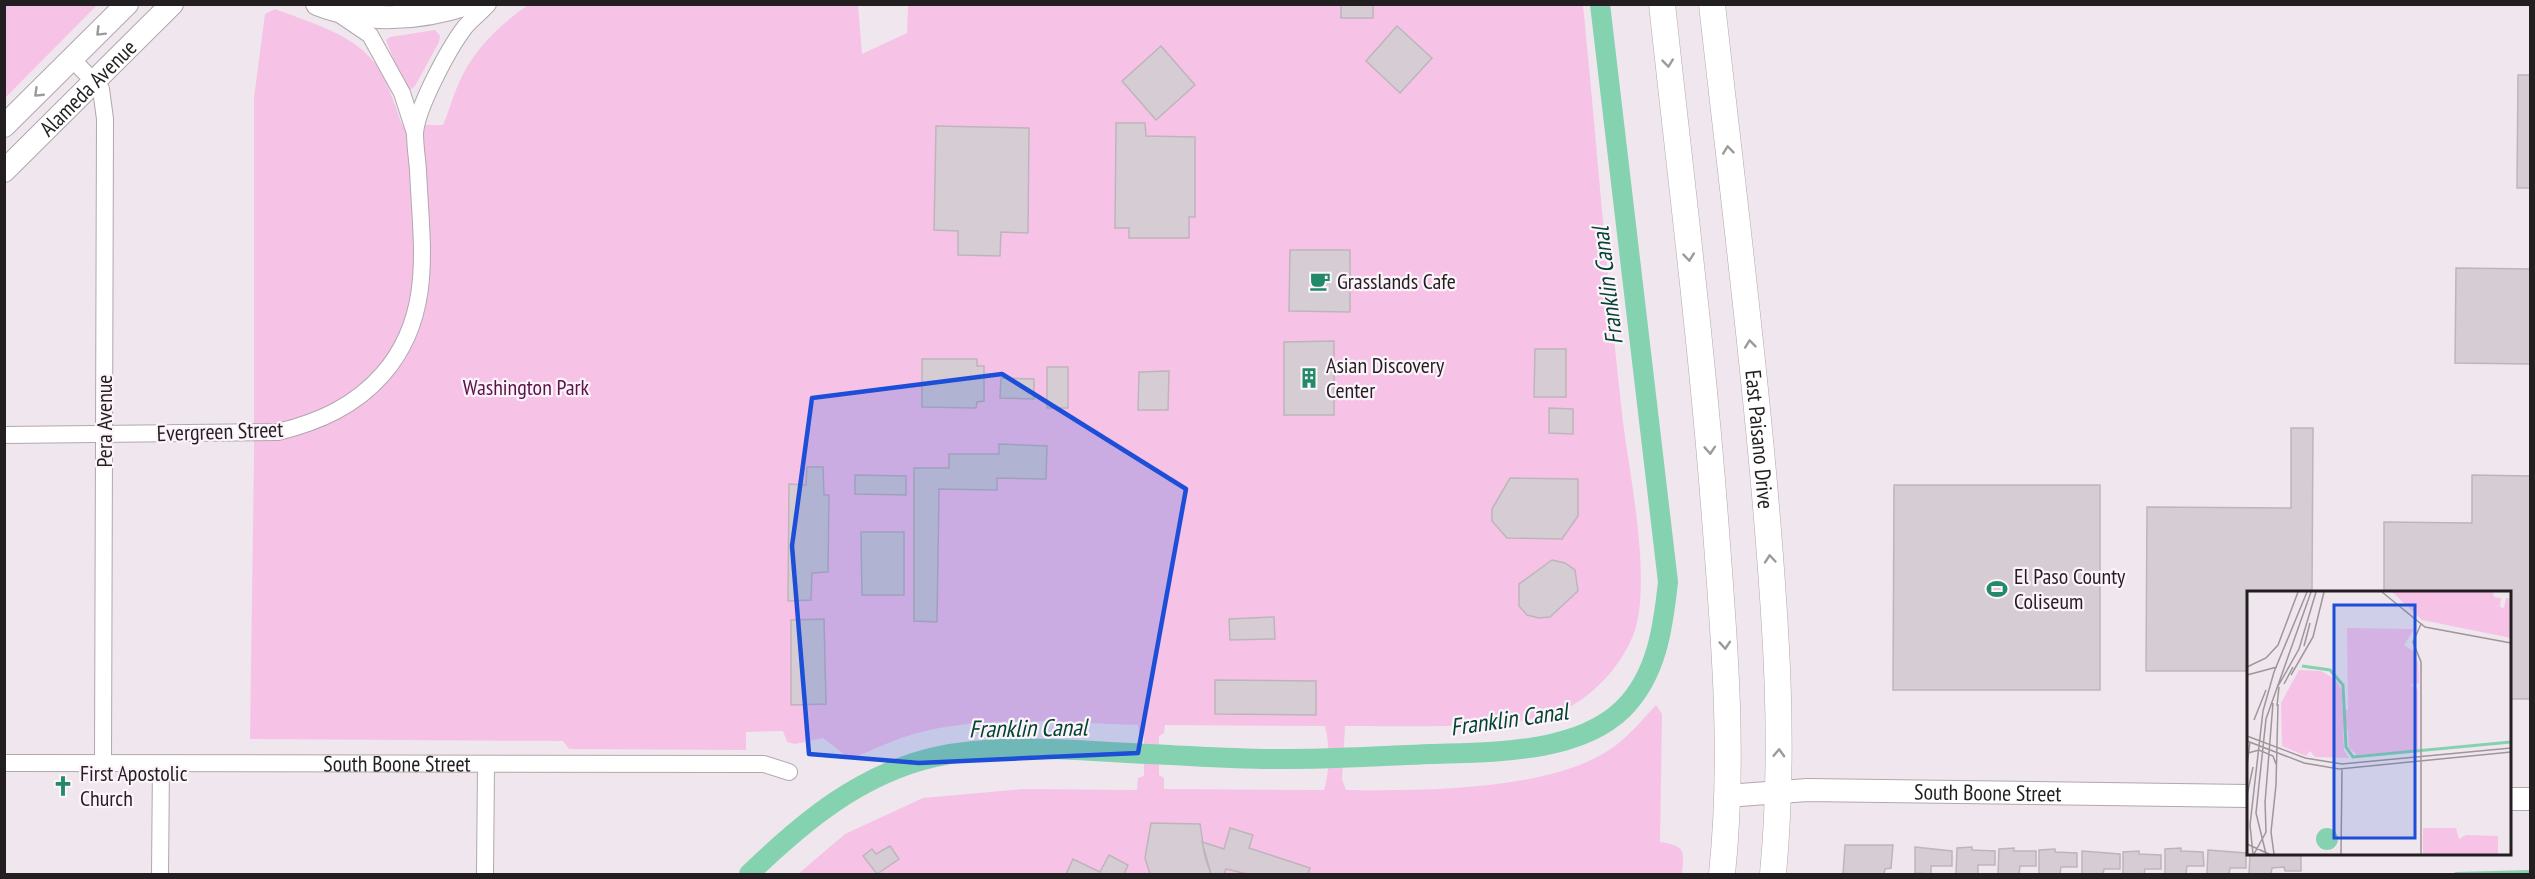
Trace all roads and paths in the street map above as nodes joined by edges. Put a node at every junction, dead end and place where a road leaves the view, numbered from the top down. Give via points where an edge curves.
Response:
1 (127, 4) edge
2 (172, 4) edge
3 (467, 4) edge
4 (488, 4) edge
5 (1662, 4) edge
6 (1712, 4) edge
7 (326, 8) edge
8 (72, 59) junction
9 (95, 82) junction
10 (4, 126) edge
11 (415, 133) junction
12 (4, 171) edge
13 (4, 435) edge
14 (104, 435) junction
15 (4, 763) edge
16 (103, 763) junction
17 (161, 764) junction
18 (486, 765) junction
19 (789, 772) dead end
20 (1778, 792) junction
21 (1727, 796) junction
22 (2247, 796) edge
23 (2511, 799) edge
24 (2530, 800) edge
25 (160, 874) edge
26 (485, 874) edge
27 (1722, 874) edge
28 (1773, 874) edge

1 -> 8 street, Alameda Avenue
2 - 9 street, Alameda Avenue
3 - 7 street via 406,18
4 - 11 street, Evergreen Street via 465,27 445,60
5 -> 21 main road via 1709,436 1727,666
20 -> 6 main road, East Paisano Drive via 1780,688 1760,433
7 - 11 street, Evergreen Street via 370,35 402,93
8 - 9 street
8 -> 10 street, Alameda Avenue
9 - 12 street, Alameda Avenue
9 - 14 street, Pera Avenue via 104,94 105,119
11 - 14 street, Evergreen Street via 420,288 414,326 398,356 377,380 332,415 278,432
13 - 14 street, Evergreen Street
14 - 16 street, Pera Avenue
15 - 16 street, South Boone Street
16 - 17 street, South Boone Street
17 - 18 street, South Boone Street
17 - 25 street
18 - 19 street, South Boone Street via 764,764
18 - 26 street
20 - 21 street, South Boone Street
20 - 22 street, South Boone Street
20 - 28 main road, East Paisano Drive
21 - 27 main road
23 - 24 street

